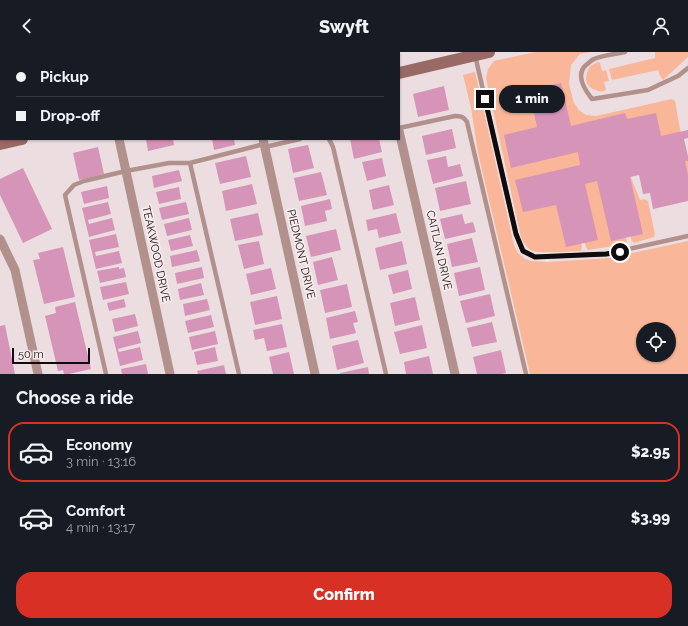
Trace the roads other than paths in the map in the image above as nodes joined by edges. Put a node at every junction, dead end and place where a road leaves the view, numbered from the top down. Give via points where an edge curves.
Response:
1 (489, 52) edge
2 (626, 52) edge
3 (475, 55) junction
4 (688, 68) edge
5 (400, 73) edge
6 (400, 129) edge
7 (400, 133) edge
8 (18, 140) edge
9 (119, 140) edge
10 (291, 140) edge
11 (330, 140) edge
12 (264, 143) edge
13 (0, 144) edge
14 (190, 163) junction
15 (126, 171) junction
16 (688, 236) edge
17 (0, 239) edge
18 (38, 374) edge
19 (106, 374) edge
20 (170, 374) edge
21 (238, 374) edge
22 (316, 374) edge
23 (386, 374) edge
24 (455, 374) edge
25 (526, 374) edge

1 - 3 street
2 - 4 lane via 593,59 584,67 581,74 582,84 592,99 648,90 678,76
3 - 5 street
3 - 16 lane via 516,234 523,251 535,257 606,254
6 - 25 lane via 455,116 464,118 467,122
7 - 24 street, CAITLAN DRIVE
8 - 13 street
9 - 15 street, TEAKWOOD DRIVE
10 - 12 lane
11 - 23 lane
12 - 14 lane
12 - 22 street, PIEDMONT DRIVE
14 - 15 lane via 169,163
14 - 21 lane
15 - 19 lane via 74,185 65,195
15 - 20 street, TEAKWOOD DRIVE
17 - 18 street via 15,270

